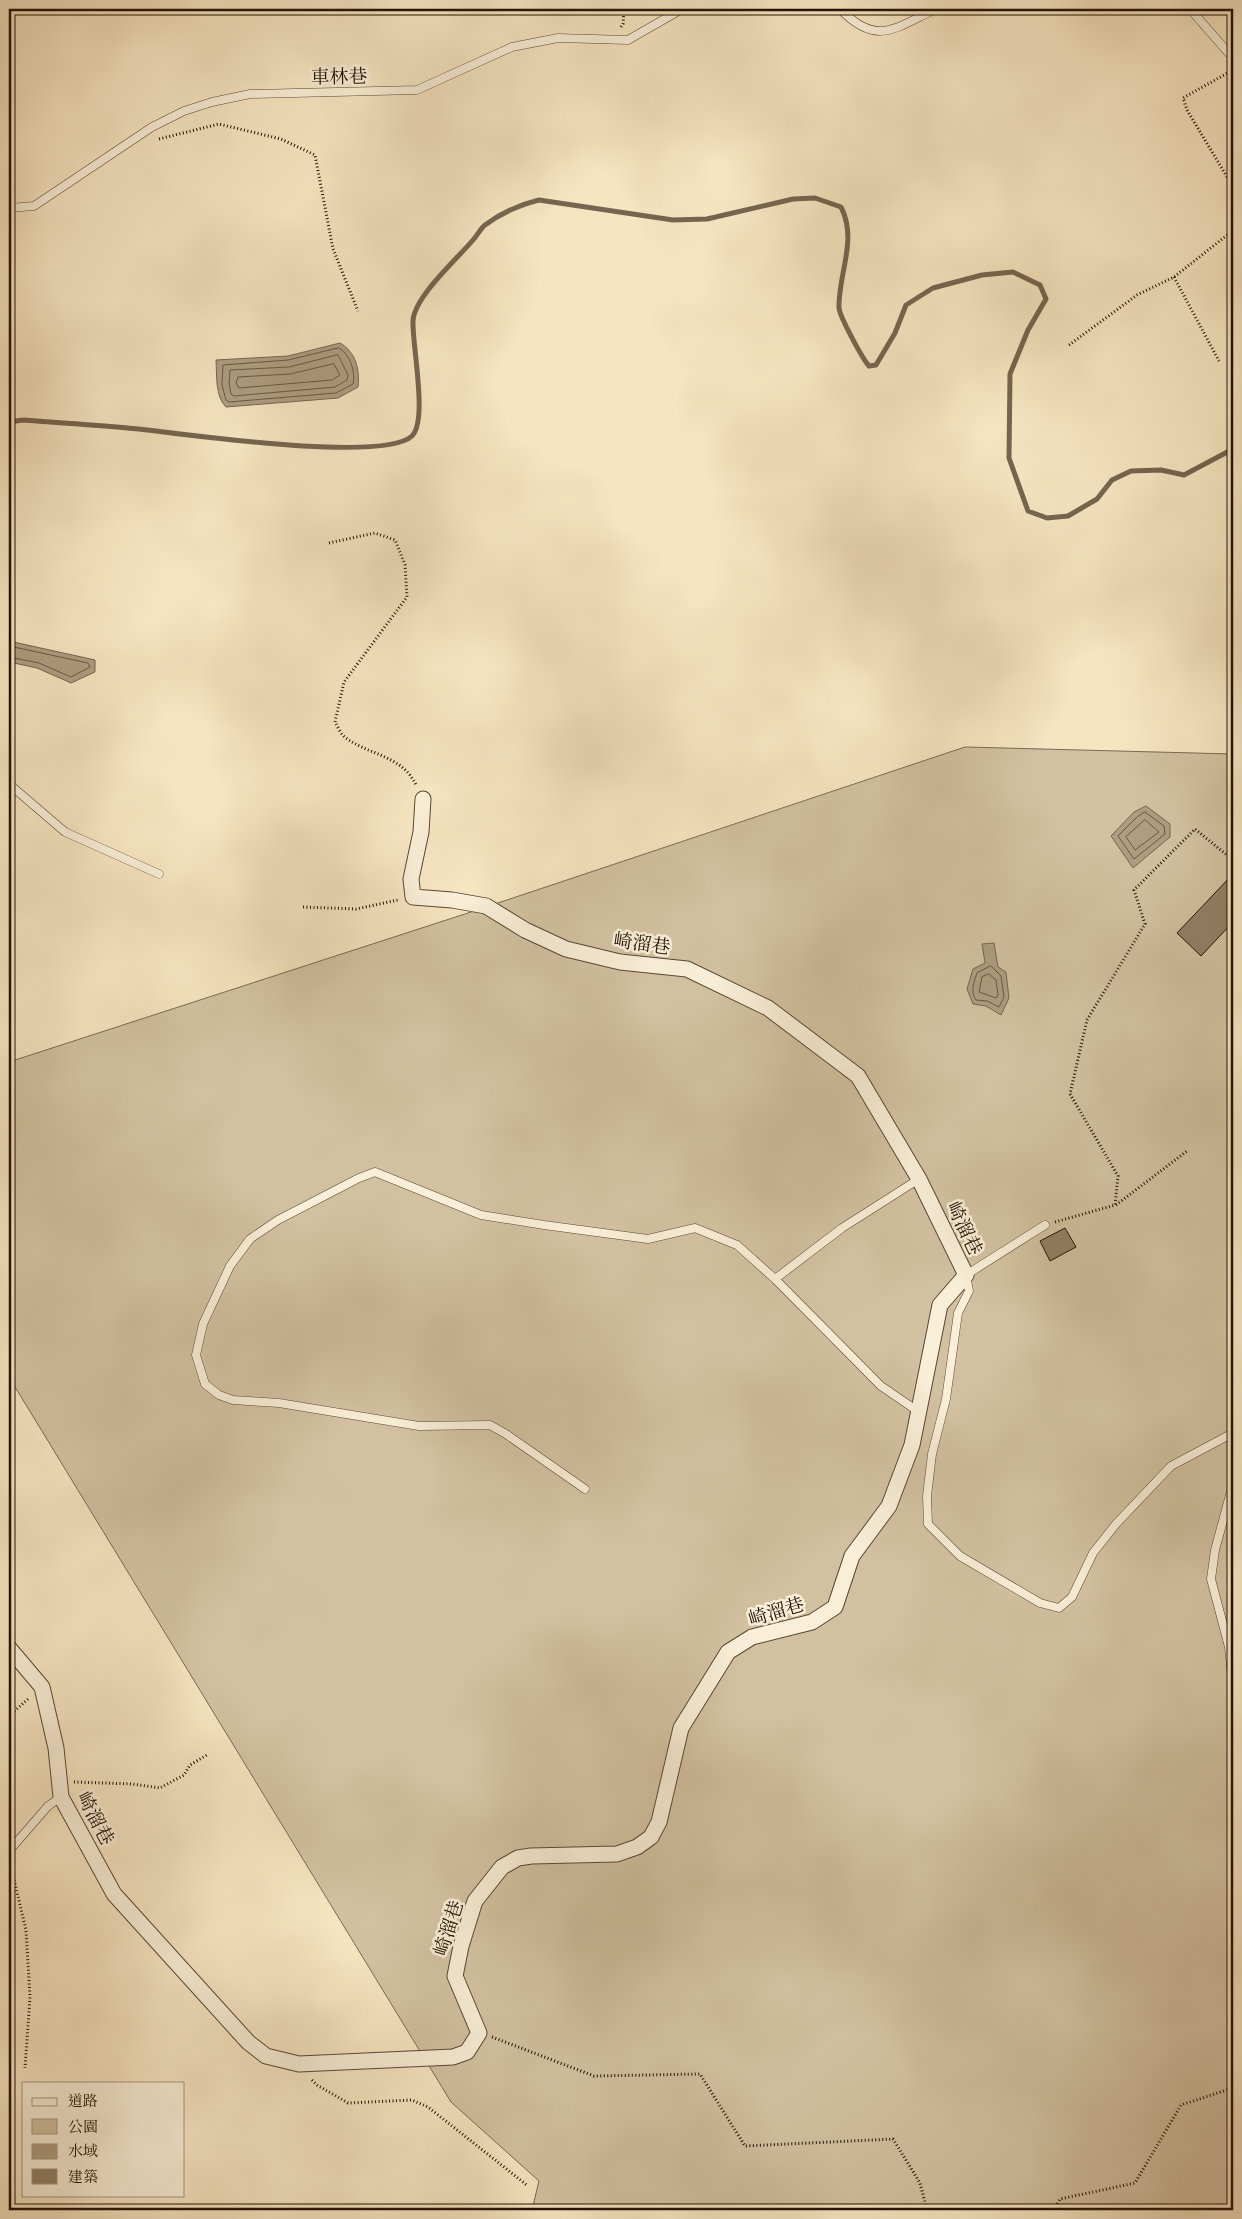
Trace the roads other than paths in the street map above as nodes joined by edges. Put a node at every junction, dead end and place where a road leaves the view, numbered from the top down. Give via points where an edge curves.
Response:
1 (682, 9) edge
2 (840, 9) edge
3 (936, 9) edge
4 (1190, 9) edge
5 (1233, 58) edge
6 (9, 208) edge
7 (9, 784) edge
8 (423, 799) road end
9 (159, 874) dead end
10 (919, 1179) junction
11 (1045, 1225) road end
12 (966, 1275) junction
13 (775, 1279) junction
14 (919, 1412) junction
15 (1233, 1433) edge
16 (1233, 1484) edge
17 (585, 1489) dead end
18 (9, 1648) edge
19 (1233, 1686) edge
20 (61, 1797) junction
21 (9, 1851) edge

1 - 6 lane, 車林巷 via 628,40 558,38 512,47 417,90 250,94 212,102 152,127 34,206
2 - 3 lane via 854,23 874,32 891,29
4 - 5 lane
7 - 9 lane via 65,832
8 - 10 street, 崎溜巷 via 421,832 411,879 413,897 486,906 525,930 566,949 620,962 687,970 768,1008 858,1076
10 - 12 street, 崎溜巷
10 - 13 lane via 842,1228
11 - 12 lane
12 - 14 street, 崎溜巷 via 940,1305
12 - 15 lane via 969,1291 958,1313 946,1399 932,1454 927,1496 928,1524 960,1556 1040,1602 1059,1608 1072,1597 1093,1553 1171,1466
13 - 14 lane via 881,1386
13 - 17 lane via 737,1245 696,1228 648,1238 481,1215 375,1172 278,1220 250,1239 230,1266 203,1324 196,1355 205,1384 219,1395 233,1400 307,1407 419,1426 490,1425
14 - 20 street, 崎溜巷 via 912,1445 889,1506 852,1556 835,1607 812,1622 752,1637 728,1652 707,1685 681,1728 659,1822 651,1837 637,1847 617,1854 518,1858 502,1867 475,1901 460,1946 455,1976 479,2033 467,2052 453,2057 299,2064 266,2056 248,2042 124,1907
16 - 19 lane via 1214,1550 1212,1579 1229,1647
18 - 20 street, 崎溜巷 via 42,1687 56,1748
20 - 21 lane via 48,1806

